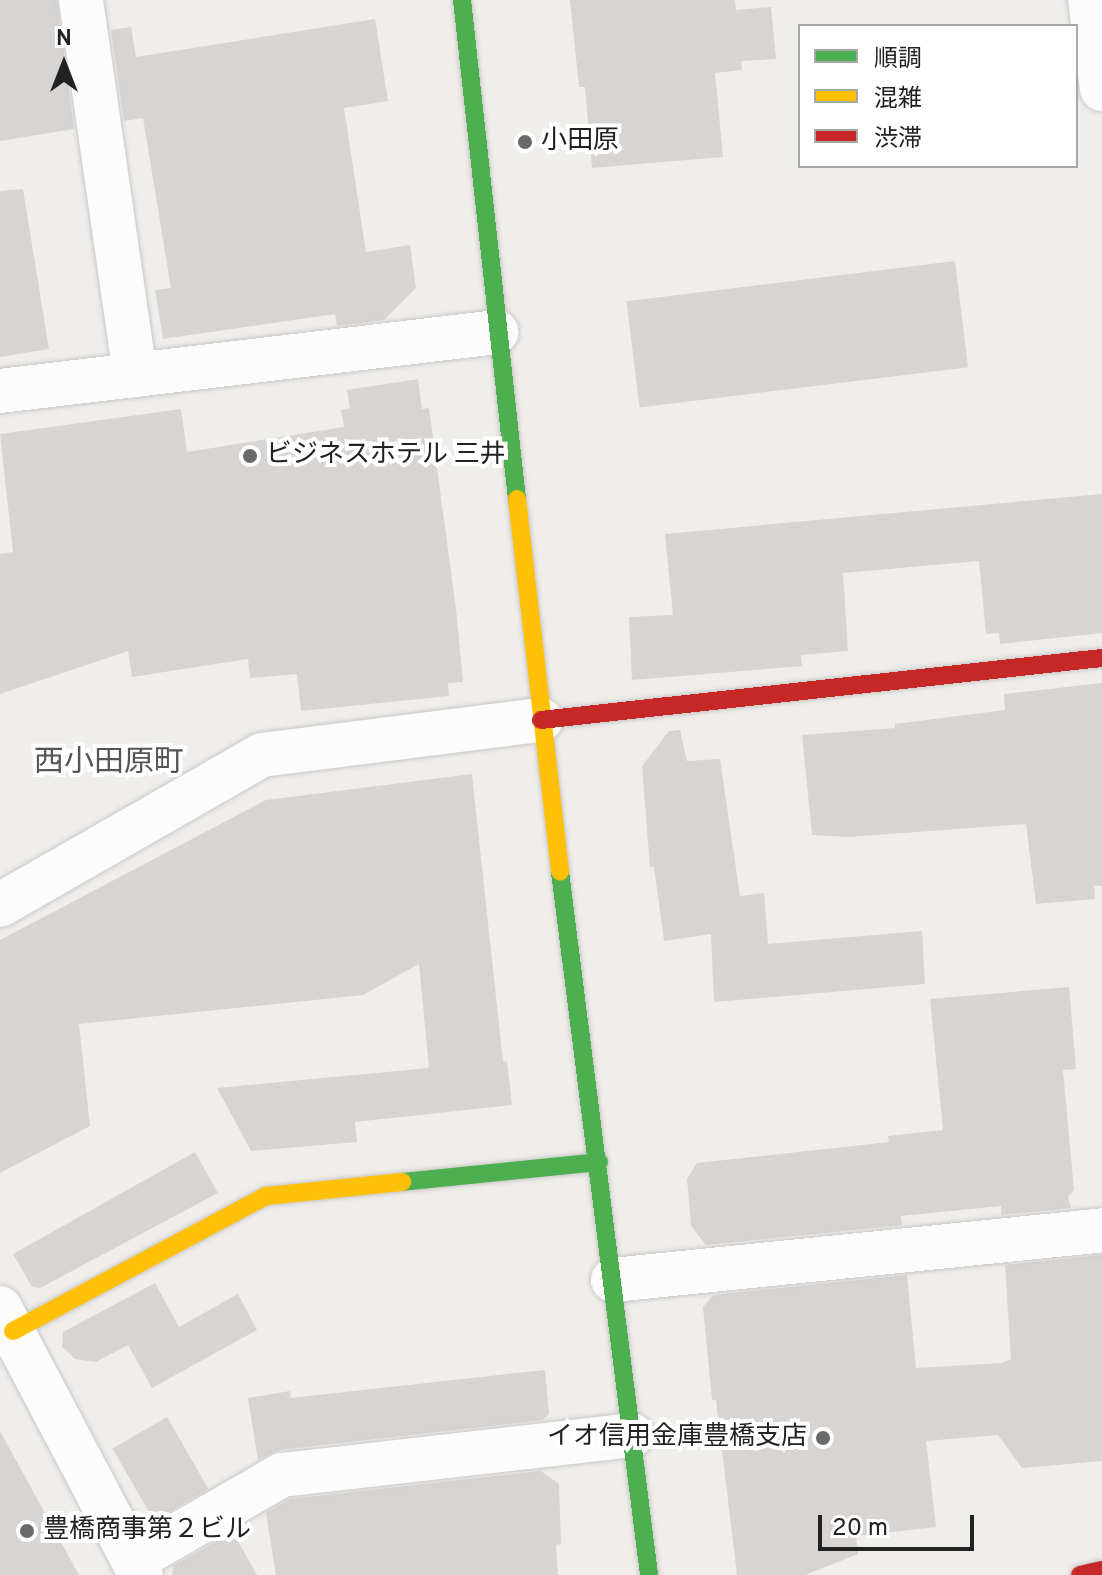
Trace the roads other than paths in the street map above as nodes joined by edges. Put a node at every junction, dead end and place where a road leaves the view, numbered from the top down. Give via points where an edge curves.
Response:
1 (81, 0) edge
2 (462, 0) edge
3 (1090, 0) edge
4 (1102, 89) edge
5 (497, 332) junction
6 (135, 375) junction
7 (0, 391) edge
8 (1102, 658) edge
9 (541, 720) junction
10 (0, 905) edge
11 (599, 1162) junction
12 (1102, 1230) edge
13 (613, 1280) junction
14 (6, 1319) edge
15 (632, 1435) junction
16 (138, 1568) edge
17 (1102, 1570) edge
18 (649, 1575) edge
19 (1080, 1575) edge

1 - 6 street
2 - 5 street
3 - 4 street
5 - 6 street
5 - 9 street
6 - 7 street
8 - 9 street
9 - 10 street via 262,755
9 - 11 street
11 - 13 street
11 - 14 street via 266,1196
12 - 13 street
13 - 15 street
14 - 16 street
15 - 16 street via 282,1475
15 - 18 street
17 - 19 street

